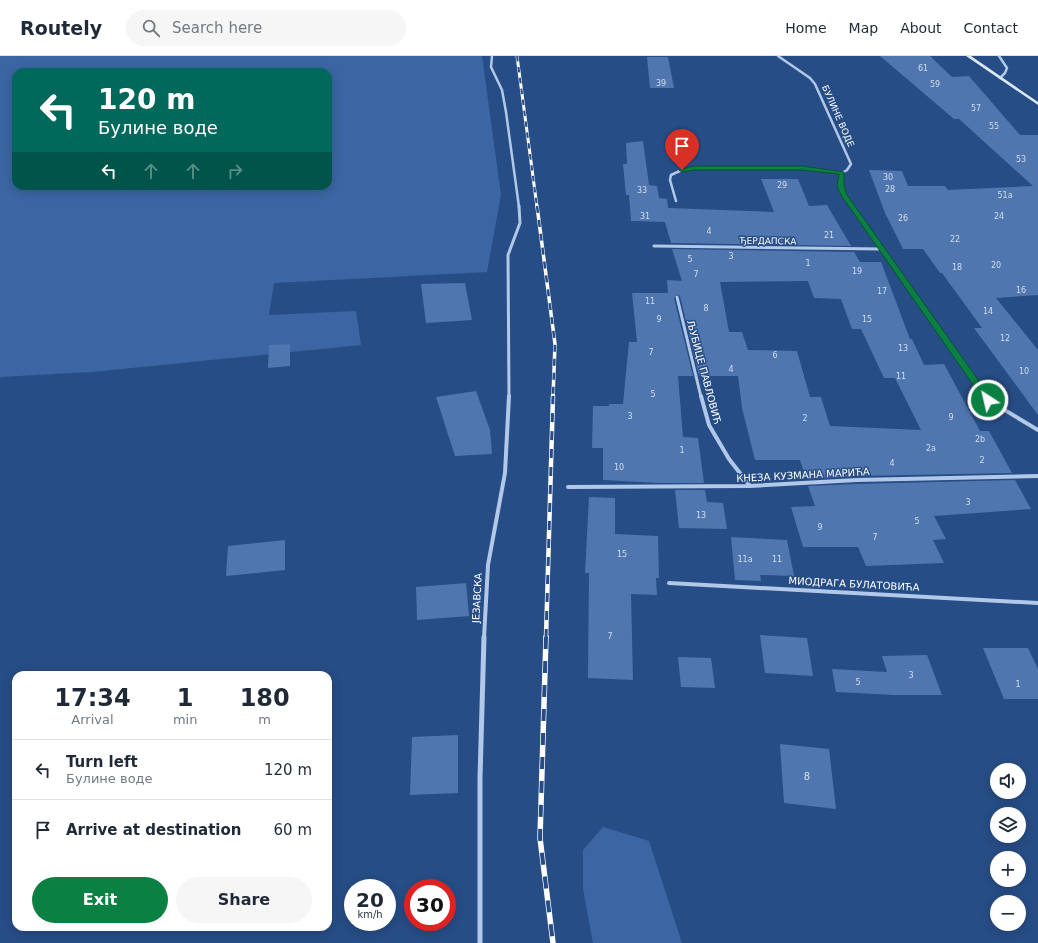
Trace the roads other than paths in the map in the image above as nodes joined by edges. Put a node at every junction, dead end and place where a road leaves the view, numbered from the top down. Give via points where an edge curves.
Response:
1 (492, 56) edge
2 (778, 56) edge
3 (968, 56) edge
4 (999, 56) edge
5 (1000, 78) junction
6 (1038, 104) edge
7 (842, 173) junction
8 (676, 201) dead end
9 (654, 246) dead end
10 (882, 248) junction
11 (677, 297) dead end
12 (1038, 430) edge
13 (1038, 476) edge
14 (750, 486) junction
15 (568, 487) dead end
16 (669, 583) dead end
17 (1038, 603) edge
18 (480, 943) edge

1 - 18 street, ЈЕЗАВСКА via 492,67 502,90 506,112 520,223 508,255 509,410 505,473 488,565 483,650
2 - 7 street, БУЛИНЕ ВОДЕ via 815,84 851,164
3 - 5 main road
4 - 5 street via 1007,68
5 - 6 main road
7 - 8 street via 802,168 682,170 672,175 670,180
7 - 10 street, БУЛИНЕ ВОДЕ via 841,186 844,195
9 - 10 street, ЂЕРДАПСКА
10 - 12 street, БУЛИНЕ ВОДЕ via 988,400
11 - 14 street, ЉУБИЦЕ ПАВЛОВИЋ via 709,425 729,459
13 - 14 street, КНЕЗА КУЗМАНА МАРИЋА via 857,480
14 - 15 street, КНЕЗА КУЗМАНА МАРИЋА
16 - 17 street, МИОДРАГА БУЛАТОВИЋА

